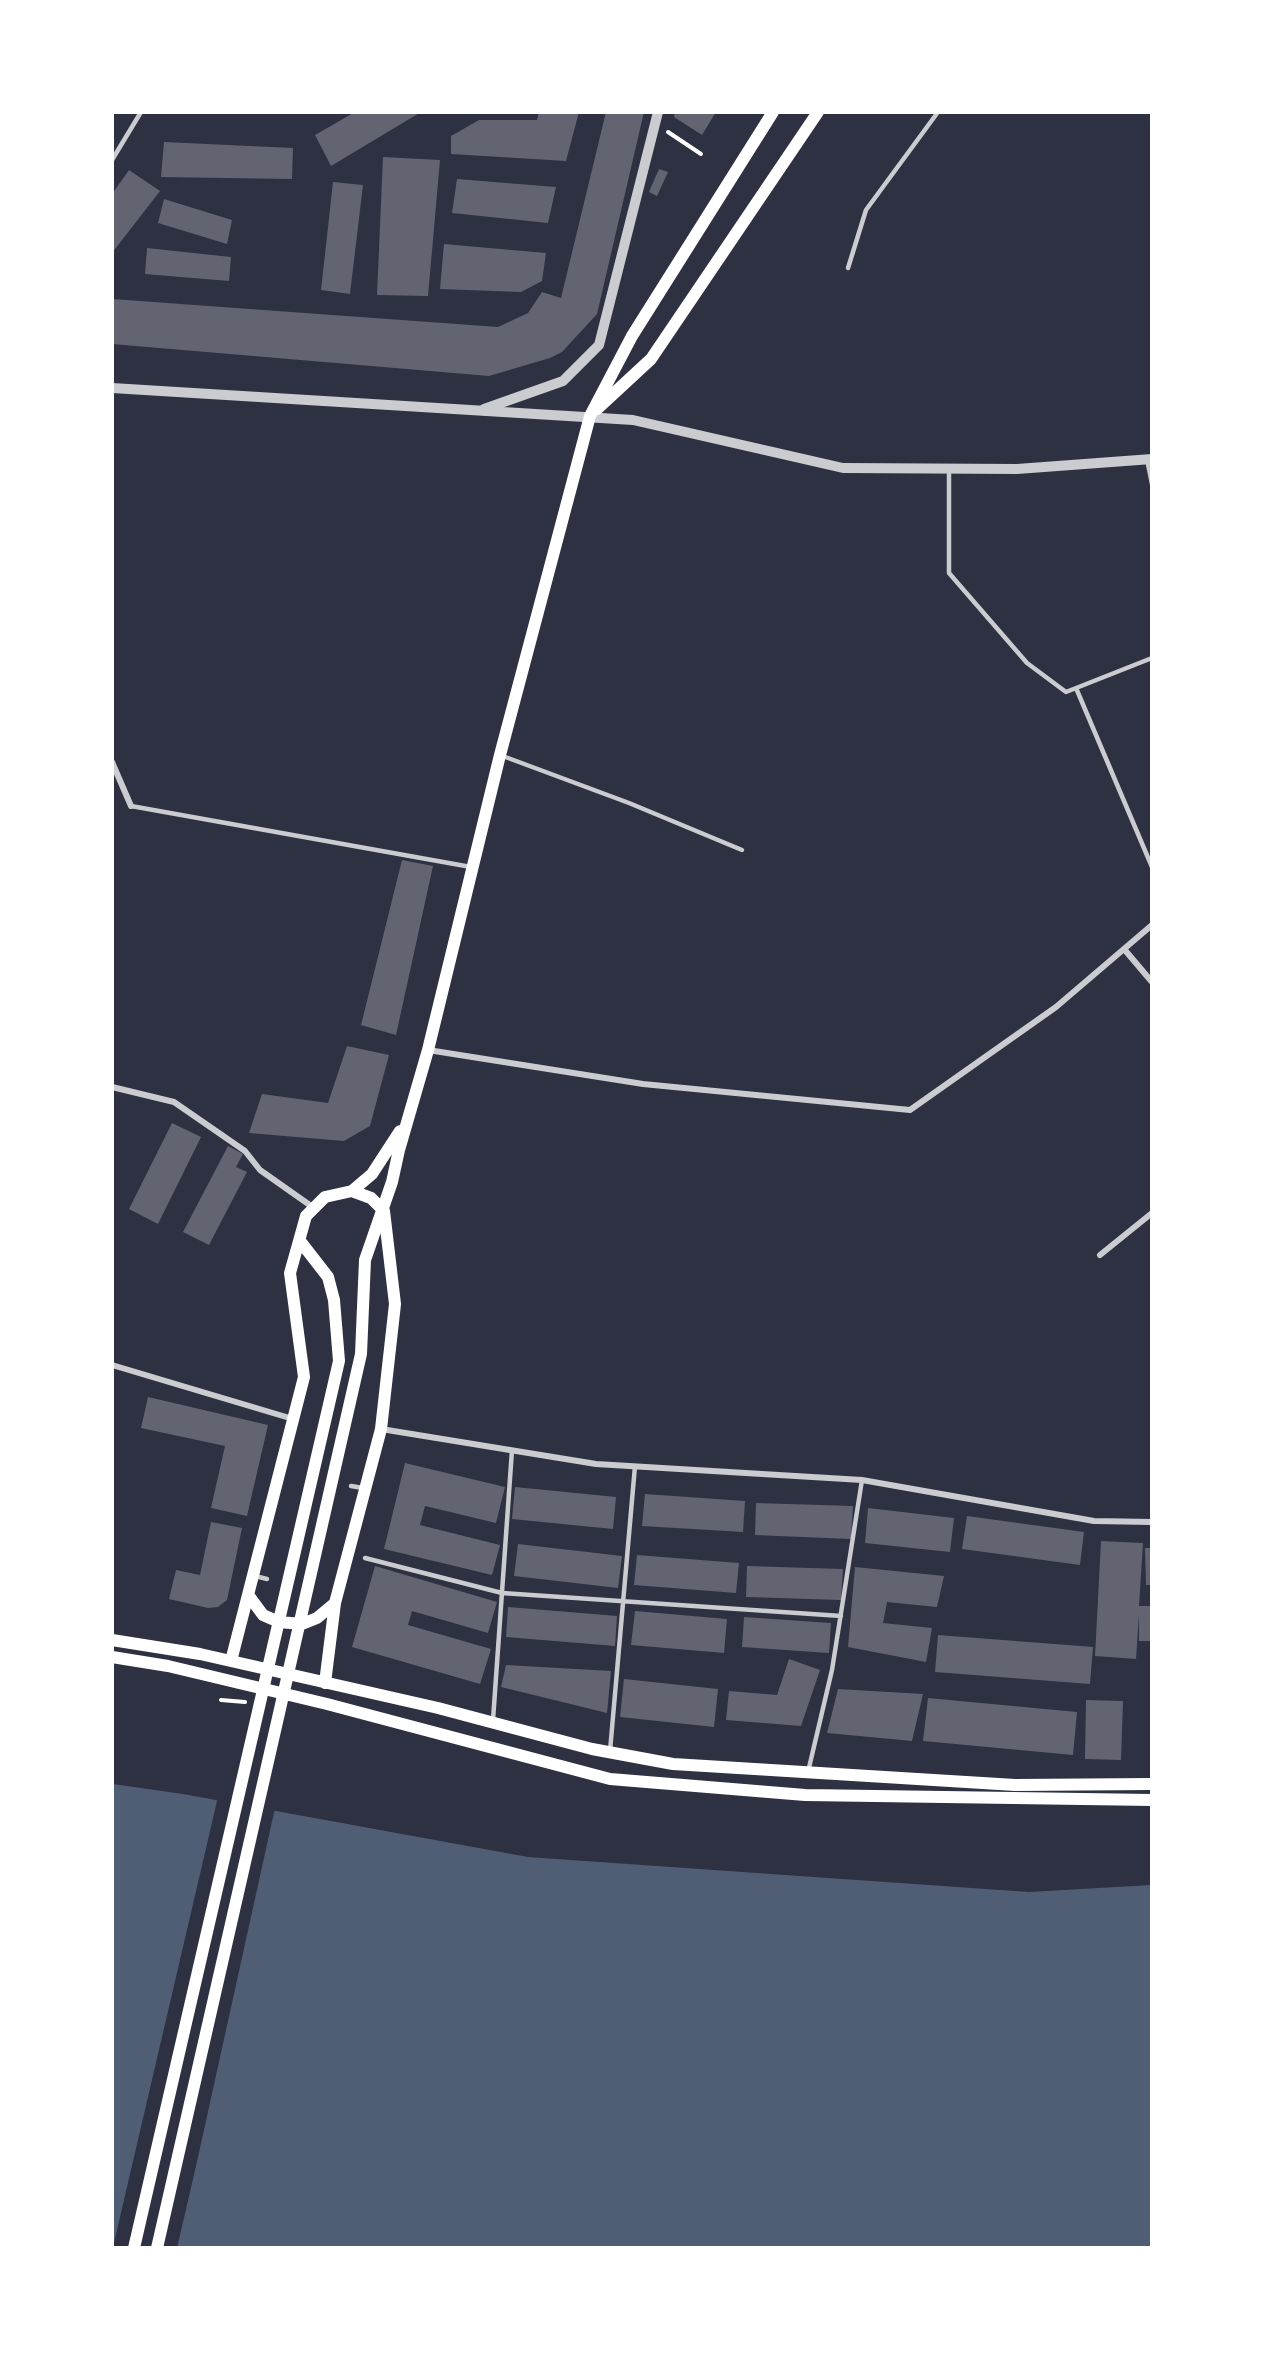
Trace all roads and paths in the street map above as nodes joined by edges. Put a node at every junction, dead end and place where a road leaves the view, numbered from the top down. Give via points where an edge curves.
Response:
1 (141, 112) edge
2 (658, 112) edge
3 (773, 112) edge
4 (818, 112) edge
5 (938, 112) edge
6 (667, 131) dead end
7 (701, 154) dead end
8 (112, 160) edge
9 (848, 268) dead end
10 (112, 388) edge
11 (478, 411) junction
12 (590, 416) junction
13 (1149, 459) edge
14 (949, 469) junction
15 (1152, 484) edge
16 (1152, 658) edge
17 (1076, 688) junction
18 (500, 755) junction
19 (112, 762) edge
20 (131, 806) joint
21 (741, 850) dead end
22 (473, 867) junction
23 (1152, 867) edge
24 (1152, 925) edge
25 (1124, 949) junction
26 (1152, 982) edge
27 (428, 1050) junction
28 (112, 1087) edge
29 (407, 1120) junction
30 (352, 1191) junction
31 (314, 1208) junction
32 (384, 1210) junction
33 (1152, 1213) edge
34 (300, 1241) junction
35 (1100, 1255) dead end
36 (112, 1365) edge
37 (293, 1419) junction
38 (381, 1429) junction
39 (512, 1450) junction
40 (635, 1466) junction
41 (862, 1480) junction
42 (351, 1486) dead end
43 (366, 1489) junction
44 (1152, 1522) edge
45 (365, 1558) dead end
46 (502, 1593) junction
47 (249, 1596) junction
48 (623, 1600) junction
49 (335, 1603) junction
50 (841, 1616) junction
51 (112, 1640) edge
52 (112, 1657) edge
53 (231, 1661) junction
54 (325, 1683) junction
55 (221, 1700) dead end
56 (248, 1703) dead end
57 (492, 1723) junction
58 (610, 1752) junction
59 (807, 1773) junction
60 (1152, 1784) edge
61 (1152, 1800) edge
62 (134, 2247) edge
63 (157, 2247) edge

1 - 8 lane
2 - 11 street via 599,345 562,381
3 - 12 main road via 632,336
4 - 12 main road via 651,359
5 - 9 lane via 866,210
6 - 7 path
10 - 11 street
11 - 12 street
12 - 14 street via 633,420 843,468
12 - 18 main road
13 - 14 street via 1017,469
13 - 15 lane
14 - 17 lane via 949,573 1027,663 1066,692
16 - 17 lane
17 - 23 lane
18 - 21 lane
18 - 22 main road
19 - 20 street
20 - 22 lane
22 - 27 main road
24 - 25 street
25 - 26 street
25 - 27 street via 1056,1007 910,1110 644,1084
27 - 29 main road
28 - 31 street via 174,1102 245,1151 260,1170
29 - 30 main road via 372,1174
29 - 32 main road
30 - 31 main road via 325,1197
30 - 32 main road via 371,1198
31 - 34 main road via 306,1216
32 - 38 main road via 395,1304
32 - 63 main road via 365,1260 361,1354
33 - 35 street
34 - 37 main road via 290,1273 304,1377
34 - 62 main road via 328,1277 339,1361
36 - 37 street
37 - 47 main road via 284,1480 260,1577
38 - 39 street
38 - 43 main road
39 - 40 street via 596,1464
39 - 46 lane
40 - 41 street
40 - 48 lane
41 - 44 street via 1094,1521
41 - 50 lane
42 - 43 lane
43 - 49 main road via 336,1582
45 - 46 lane
46 - 48 lane
46 - 57 lane
47 - 49 main road via 263,1615 279,1622 302,1624
47 - 53 main road
48 - 50 lane
48 - 58 lane
49 - 54 main road
50 - 59 lane
51 - 53 main road
52 - 61 main road via 168,1666 327,1704 610,1779 805,1795
53 - 54 main road
54 - 57 main road
55 - 56 path
57 - 58 main road
58 - 59 main road via 673,1764
59 - 60 main road via 1015,1785

